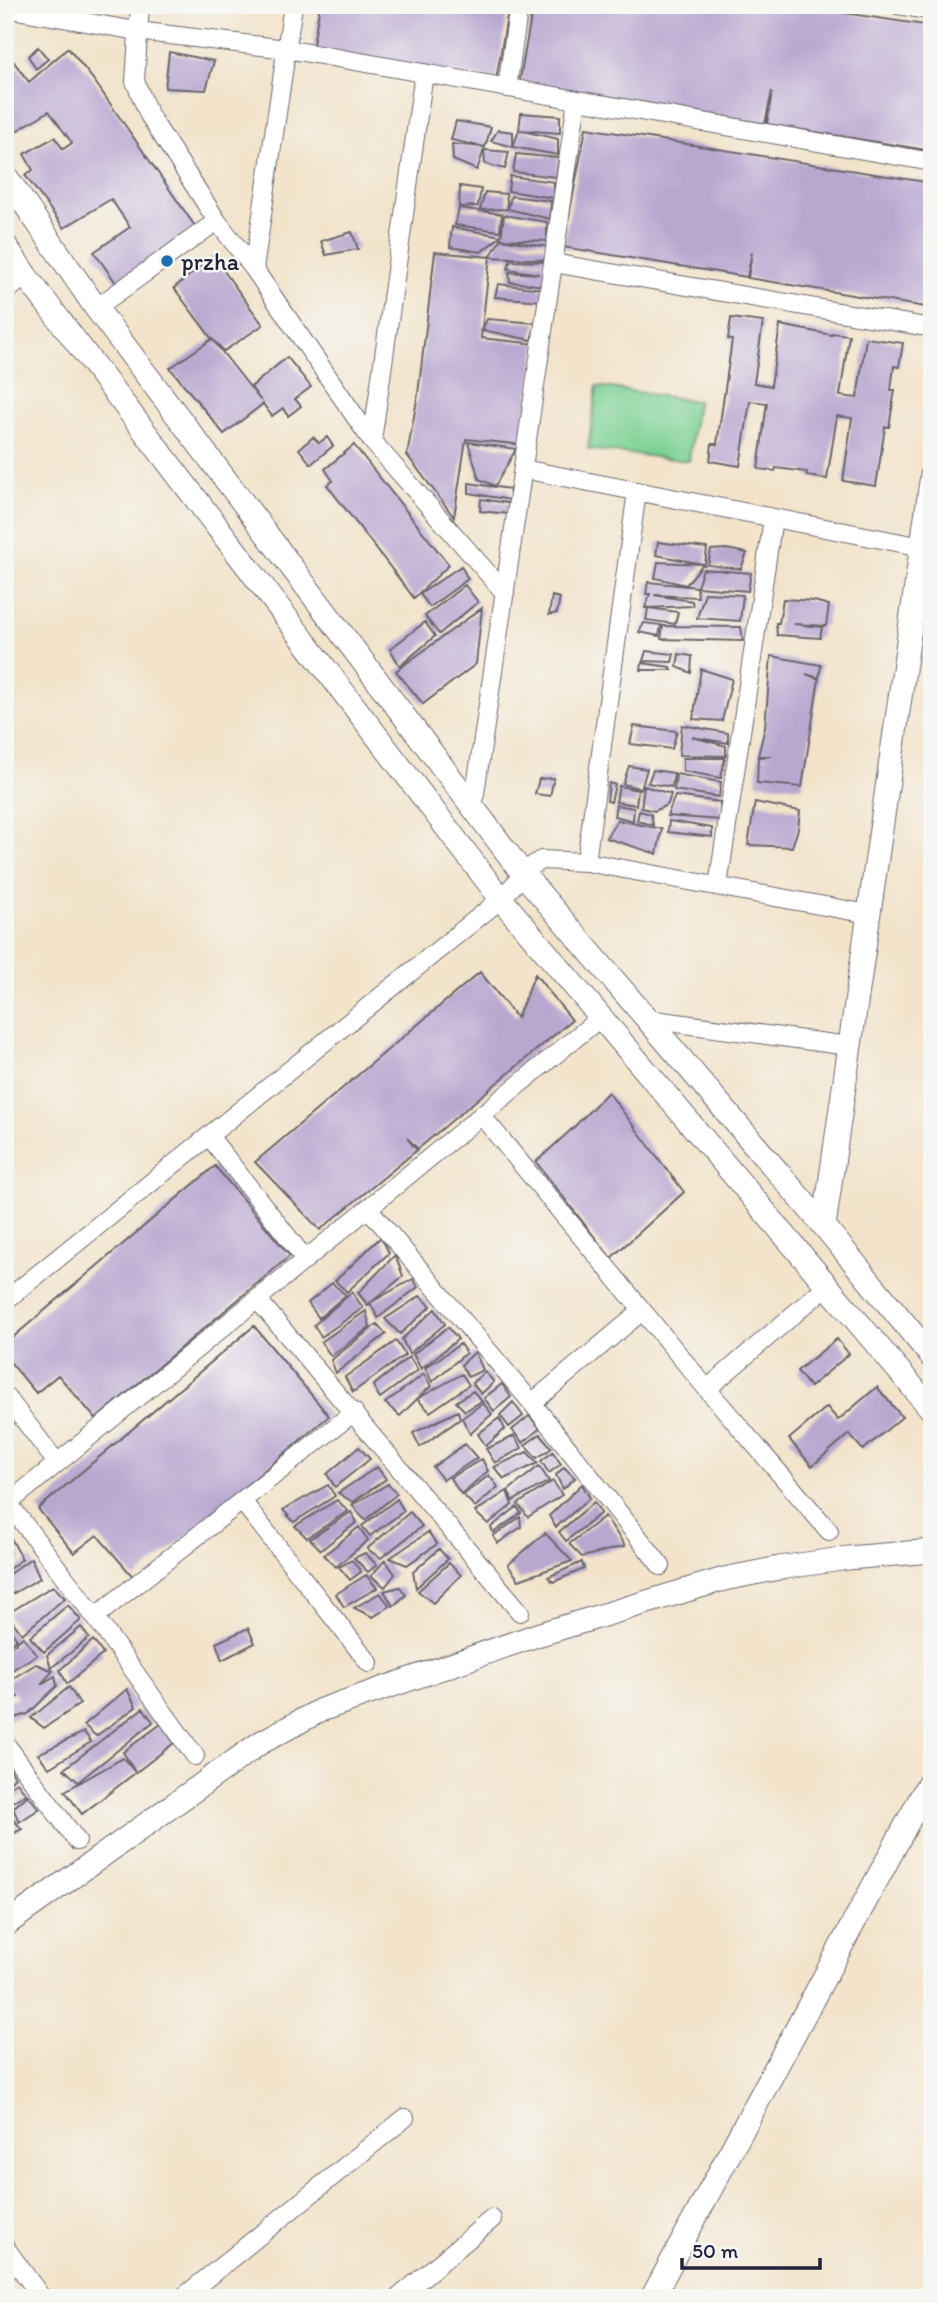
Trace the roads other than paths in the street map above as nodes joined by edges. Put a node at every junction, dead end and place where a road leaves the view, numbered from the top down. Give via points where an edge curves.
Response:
1 (140, 5) edge
2 (293, 5) edge
3 (519, 5) edge
4 (897, 5) edge
5 (5, 8) edge
6 (932, 11) edge
7 (137, 31) junction
8 (286, 49) junction
9 (424, 73) junction
10 (507, 88) junction
11 (577, 100) junction
12 (932, 162) edge
13 (5, 175) edge
14 (217, 221) junction
15 (5, 245) edge
16 (553, 263) junction
17 (254, 269) junction
18 (26, 276) junction
19 (5, 292) edge
20 (96, 308) junction
21 (932, 327) edge
22 (372, 441) junction
23 (523, 469) junction
24 (932, 475) edge
25 (637, 491) junction
26 (773, 518) junction
27 (922, 547) junction
28 (505, 593) junction
29 (473, 807) junction
30 (586, 862) junction
31 (524, 875) junction
32 (718, 886) junction
33 (501, 900) junction
34 (868, 914) junction
35 (601, 1017) junction
36 (647, 1019) junction
37 (849, 1046) junction
38 (481, 1115) junction
39 (209, 1136) junction
40 (368, 1208) junction
41 (824, 1226) junction
42 (305, 1259) junction
43 (828, 1285) junction
44 (257, 1299) junction
45 (5, 1301) edge
46 (642, 1311) junction
47 (932, 1357) edge
48 (707, 1389) junction
49 (5, 1395) edge
50 (532, 1403) junction
51 (932, 1410) edge
52 (354, 1412) junction
53 (57, 1463) junction
54 (242, 1501) junction
55 (7, 1504) edge
56 (829, 1531) dead end
57 (932, 1551) edge
58 (661, 1566) dead end
59 (520, 1612) dead end
60 (95, 1617) junction
61 (369, 1663) dead end
62 (5, 1743) edge
63 (195, 1756) dead end
64 (932, 1777) edge
65 (77, 1841) dead end
66 (5, 1925) edge
67 (405, 2118) dead end
68 (492, 2220) dead end
69 (8, 2257) edge
70 (42, 2298) edge
71 (182, 2298) edge
72 (398, 2298) edge
73 (652, 2298) edge

1 - 7 street
2 - 8 street
3 - 10 street
4 - 6 street
5 - 7 street
7 - 8 street
7 - 14 street via 135,81 149,115
8 - 9 street
8 - 17 street
9 - 10 street
9 - 22 street
10 - 11 street
11 - 12 street
11 - 16 street
13 - 20 street
14 - 17 street
14 - 20 street
15 - 18 street
16 - 21 street
16 - 23 street
17 - 22 street
18 - 19 street
18 - 33 street
20 - 29 street
22 - 28 street
23 - 25 street
23 - 28 street
24 - 27 street
25 - 26 street
25 - 30 street
26 - 27 street
26 - 32 street
27 - 34 street
28 - 29 street
29 - 31 street
30 - 31 street via 546,859
30 - 32 street
31 - 33 street
31 - 36 street
32 - 34 street
33 - 35 street
33 - 39 street
34 - 37 street
35 - 38 street
35 - 43 street
36 - 37 street
36 - 41 street
37 - 41 street
38 - 40 street
38 - 46 street
39 - 42 street
39 - 45 street
40 - 42 street
40 - 50 street
41 - 47 street
42 - 44 street
43 - 48 street
43 - 51 street
44 - 52 street
44 - 53 street
46 - 48 street
46 - 50 street
48 - 56 street
49 - 53 street
50 - 58 street
52 - 54 street
52 - 59 street
53 - 55 street
54 - 60 street
54 - 61 street
55 - 60 street
57 - 66 street via 848,1558 724,1578 537,1635 321,1710 239,1757
60 - 63 street
62 - 65 street
64 - 73 street
67 - 71 street
68 - 72 street
69 - 70 street

